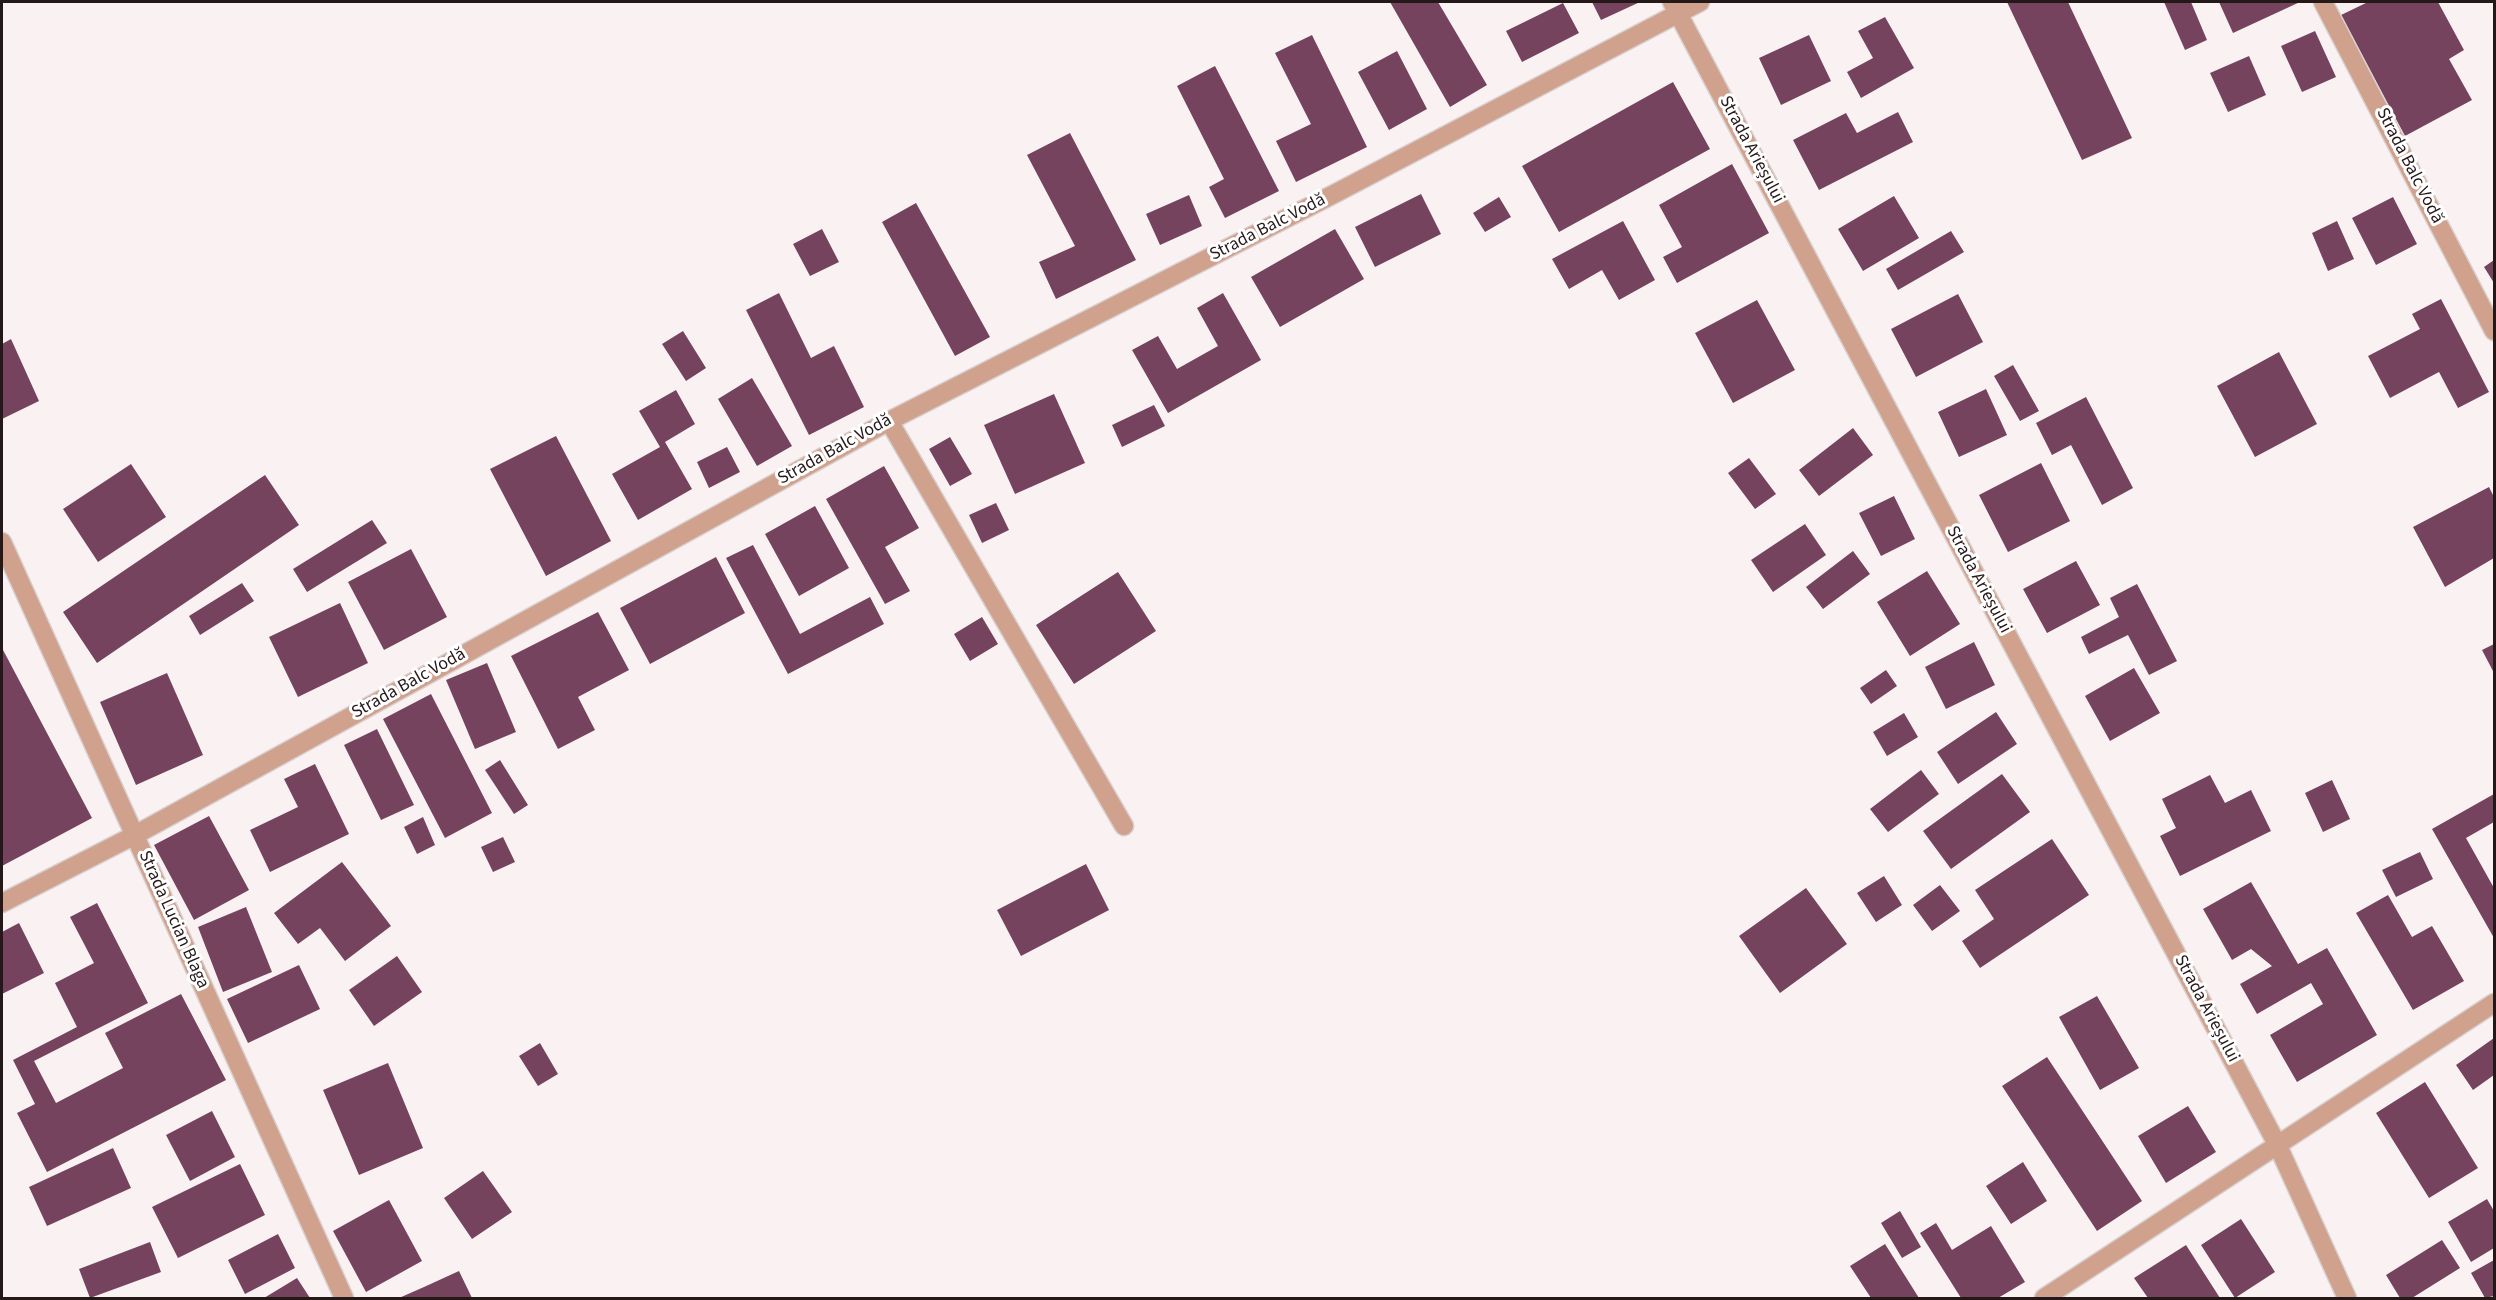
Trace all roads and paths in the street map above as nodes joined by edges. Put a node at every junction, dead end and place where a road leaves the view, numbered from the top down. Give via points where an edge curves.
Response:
1 (1700, 2) edge
2 (2323, 2) edge
3 (1675, 7) edge
4 (2494, 332) edge
5 (889, 421) junction
6 (2, 542) edge
7 (1124, 826) dead end
8 (135, 835) junction
9 (2, 903) edge
10 (2494, 1003) edge
11 (2278, 1146) junction
12 (344, 1299) edge
13 (2044, 1299) edge
14 (2347, 1299) edge

1 - 3 street, Strada Balc Vodă
2 - 4 street, Strada Balc Vodă
3 - 5 street, Strada Balc Vodă via 1344,189
3 - 11 street, Strada Arieșului
5 - 7 street
5 - 8 street, Strada Balc Vodă
6 - 8 street, Strada Lucian Blaga
8 - 9 street, Strada Balc Vodă
8 - 12 street, Strada Lucian Blaga
10 - 11 street
11 - 13 street
11 - 14 street, Strada Arieșului

